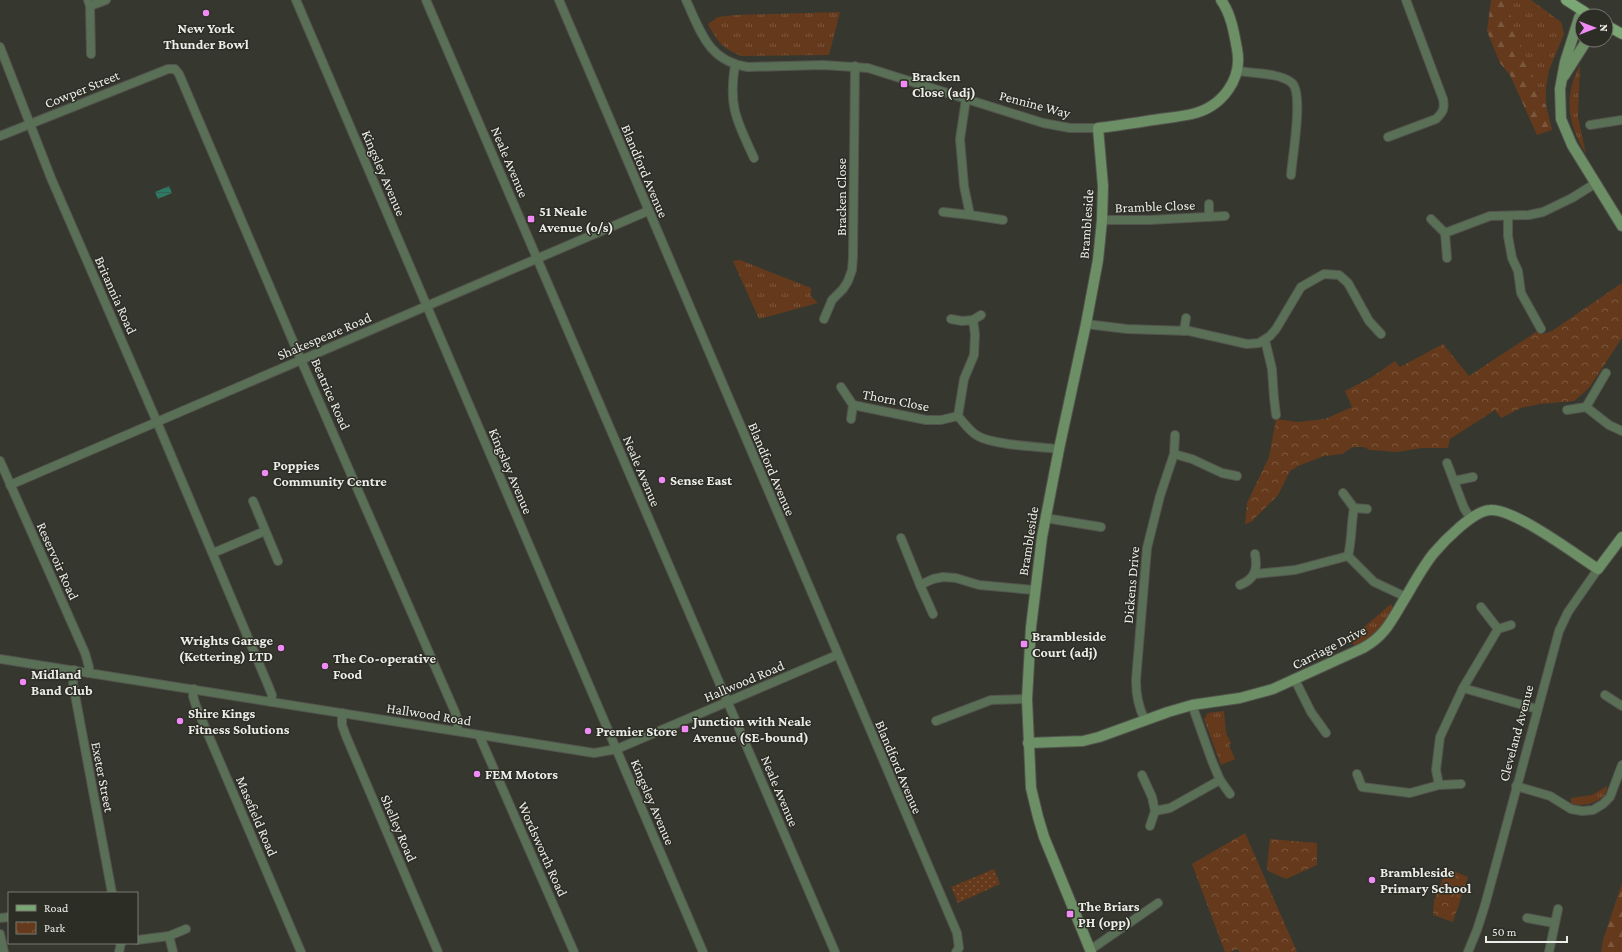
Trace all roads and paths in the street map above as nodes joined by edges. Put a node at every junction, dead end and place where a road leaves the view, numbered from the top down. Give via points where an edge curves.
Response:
1 (106, 0) edge
2 (296, 0) edge
3 (426, 0) edge
4 (558, 0) edge
5 (686, 0) edge
6 (1221, 0) edge
7 (1406, 0) edge
8 (1566, 0) edge
9 (89, 3) edge
10 (1578, 8) edge
11 (1574, 34) edge
12 (0, 47) edge
13 (1582, 48) edge
14 (91, 54) dead end
15 (735, 65) junction
16 (855, 66) junction
17 (175, 69) joint
18 (1237, 71) junction
19 (1562, 79) junction
20 (966, 99) junction
21 (1622, 120) edge
22 (29, 124) junction
23 (1590, 125) dead end
24 (1098, 128) junction
25 (0, 136) edge
26 (1388, 137) dead end
27 (754, 158) dead end
28 (1291, 175) dead end
29 (1596, 183) junction
30 (1209, 204) dead end
31 (648, 211) junction
32 (943, 212) dead end
33 (970, 215) junction
34 (1225, 216) dead end
35 (1508, 216) junction
36 (1209, 217) junction
37 (1431, 219) dead end
38 (1004, 220) dead end
39 (1102, 220) junction
40 (1622, 226) edge
41 (1444, 233) junction
42 (1446, 258) dead end
43 (537, 259) junction
44 (426, 306) junction
45 (981, 315) dead end
46 (951, 318) dead end
47 (1186, 318) dead end
48 (824, 319) dead end
49 (973, 320) junction
50 (1086, 324) junction
51 (1541, 329) dead end
52 (1184, 331) junction
53 (1381, 334) dead end
54 (1265, 340) junction
55 (301, 360) junction
56 (1606, 373) dead end
57 (841, 387) dead end
58 (853, 405) junction
59 (1586, 407) junction
60 (1567, 410) dead end
61 (1276, 415) dead end
62 (958, 416) junction
63 (851, 419) dead end
64 (157, 422) junction
65 (1622, 431) edge
66 (1175, 435) dead end
67 (1059, 449) junction
68 (1174, 454) junction
69 (0, 461) edge
70 (1447, 463) dead end
71 (1237, 476) dead end
72 (1473, 477) dead end
73 (1454, 481) junction
74 (10, 485) junction
75 (1343, 493) dead end
76 (253, 501) dead end
77 (1354, 508) junction
78 (1367, 509) dead end
79 (1045, 518) junction
80 (1471, 519) junction
81 (1101, 527) dead end
82 (265, 531) junction
83 (1622, 537) edge
84 (901, 538) dead end
85 (213, 552) junction
86 (1255, 554) dead end
87 (1348, 556) junction
88 (278, 560) dead end
89 (1598, 569) junction
90 (1255, 574) junction
91 (920, 585) junction
92 (1240, 585) dead end
93 (1034, 590) junction
94 (1406, 597) junction
95 (1482, 607) dead end
96 (933, 614) dead end
97 (1510, 625) dead end
98 (1498, 629) junction
99 (837, 655) junction
100 (0, 659) edge
101 (74, 670) junction
102 (88, 672) junction
103 (1295, 680) junction
104 (1463, 688) junction
105 (194, 690) junction
106 (1605, 695) dead end
107 (1027, 699) junction
108 (271, 702) junction
109 (727, 702) junction
110 (1192, 705) junction
111 (1622, 706) edge
112 (1537, 709) junction
113 (342, 713) junction
114 (1144, 720) junction
115 (936, 721) dead end
116 (457, 732) junction
117 (1326, 733) dead end
118 (479, 735) junction
119 (1028, 743) junction
120 (617, 749) junction
121 (1622, 765) edge
122 (1357, 774) dead end
123 (1142, 775) dead end
124 (1220, 780) junction
125 (1461, 784) dead end
126 (1439, 785) junction
127 (1516, 786) junction
128 (1230, 794) dead end
129 (1155, 811) junction
130 (1150, 826) dead end
131 (112, 890) edge
132 (1158, 903) dead end
133 (1558, 909) dead end
134 (1527, 918) dead end
135 (1554, 923) junction
136 (186, 929) dead end
137 (0, 934) edge
138 (169, 936) junction
139 (138, 940) edge
140 (957, 950) edge
141 (1091, 951) edge
142 (4, 952) edge
143 (173, 952) edge
144 (301, 952) edge
145 (438, 952) edge
146 (574, 952) edge
147 (703, 952) edge
148 (835, 952) edge
149 (1468, 952) edge
150 (1549, 952) edge

1 - 9 street
2 - 44 street, Kingsley Avenue
3 - 43 street, Neale Avenue
4 - 31 street, Blandford Avenue
5 - 15 street via 711,49 722,59
6 - 18 street, Pennine Way via 1227,8 1239,55
7 - 26 street via 1444,107 1442,114 1436,119
8 - 10 main road
9 - 14 street
11 - 19 street
12 - 22 street, Britannia Road
13 - 19 street
15 - 16 street, Pennine Way
15 - 27 street via 735,114
16 - 20 street, Pennine Way via 897,76
16 - 48 street, Bracken Close via 854,257 848,281 832,300
17 - 22 street, Cowper Street via 168,69
17 - 55 street, Beatrice Road
18 - 24 street, Pennine Way via 1227,93 1212,106 1193,114
18 - 28 street via 1284,78 1293,84 1297,107
19 - 29 street via 1561,119 1572,145
20 - 24 street, Pennine Way via 1043,124 1070,128
20 - 33 street via 960,139 964,186
21 - 23 street
22 - 25 street, Cowper Street
22 - 64 street, Britannia Road
24 - 39 street, Brambleside via 1103,186
29 - 35 street via 1553,208 1529,215
29 - 40 street
30 - 36 street, Bramble Close
31 - 43 street, Shakespeare Road
31 - 99 street, Blandford Avenue
32 - 33 street
33 - 38 street
34 - 36 street, Bramble Close
35 - 41 street via 1490,216
35 - 51 street via 1508,236 1512,258 1518,270 1521,293
36 - 39 street, Bramble Close via 1142,221
37 - 41 street
39 - 50 street, Brambleside via 1098,260
41 - 42 street
43 - 44 street, Shakespeare Road
43 - 109 street, Neale Avenue
44 - 55 street, Shakespeare Road
44 - 120 street, Kingsley Avenue
45 - 49 street
46 - 49 street
47 - 52 street
49 - 62 street via 974,356 964,379
50 - 52 street via 1127,329
50 - 67 street, Brambleside
52 - 54 street via 1247,344
53 - 54 street via 1369,321 1348,283 1339,275 1324,274 1301,287 1285,316
54 - 61 street via 1272,369
55 - 64 street, Shakespeare Road
55 - 116 street, Beatrice Road via 455,712
56 - 59 street
57 - 58 street, Thorn Close
58 - 62 street, Thorn Close via 926,420
58 - 63 street, Thorn Close
59 - 60 street
59 - 65 street via 1609,426
62 - 67 street via 978,437
64 - 74 street, Shakespeare Road
64 - 85 street, Britannia Road
66 - 68 street, Dickens Drive
67 - 79 street, Brambleside
68 - 71 street via 1192,459 1222,474
68 - 114 street, Dickens Drive via 1147,548 1136,680 1136,696
69 - 74 street, Reservoir Road
70 - 73 street
72 - 73 street
73 - 80 street
74 - 102 street, Reservoir Road via 85,653
75 - 77 street
76 - 82 street
77 - 78 street
77 - 87 street
79 - 81 street
79 - 93 street, Brambleside
80 - 89 street, Carriage Drive via 1489,510 1498,510 1515,516
80 - 94 street, Carriage Drive via 1433,554
82 - 85 street
82 - 88 street
83 - 89 street, Cleveland Avenue
84 - 91 street
85 - 108 street, Britannia Road via 272,695
86 - 90 street
87 - 90 street via 1294,570
87 - 94 street via 1374,582
89 - 112 street, Cleveland Avenue via 1568,612 1559,630
90 - 92 street
91 - 93 street via 943,577 979,585
91 - 96 street
93 - 107 street, Brambleside
94 - 103 street, Carriage Drive via 1393,620 1374,642
95 - 98 street
97 - 98 street
98 - 104 street
99 - 109 street, Hallwood Road
99 - 140 street, Blandford Avenue via 957,933
100 - 101 street, Hallwood Road
101 - 102 street, Hallwood Road
101 - 131 street, Exeter Street via 74,690
102 - 105 street, Hallwood Road
103 - 110 street, Carriage Drive via 1273,690 1245,697
103 - 117 street via 1311,712
104 - 112 street
104 - 126 street via 1440,737 1436,770
105 - 108 street, Hallwood Road
105 - 144 street, Masefield Road via 196,706
106 - 111 street
107 - 115 street via 991,700
107 - 119 street, Brambleside
108 - 113 street, Hallwood Road
109 - 120 street, Hallwood Road
109 - 148 street, Neale Avenue
110 - 114 street, Carriage Drive
110 - 124 street
112 - 127 street, Cleveland Avenue
113 - 116 street, Hallwood Road
113 - 145 street, Shelley Road via 341,723 346,736
114 - 119 street, Carriage Drive via 1082,741
116 - 118 street, Hallwood Road
118 - 120 street, Hallwood Road via 594,753
118 - 146 street, Wordsworth Road
119 - 141 street, Brambleside via 1031,788 1044,837
120 - 147 street, Kingsley Avenue
121 - 127 street via 1610,797 1594,810 1571,809 1550,796
122 - 126 street via 1362,787 1410,794
123 - 129 street
124 - 128 street
124 - 129 street via 1170,808
125 - 126 street
127 - 149 street, Cleveland Avenue via 1485,904
129 - 130 street
132 - 141 street
133 - 135 street
134 - 135 street
135 - 150 street
136 - 138 street
137 - 142 street
138 - 139 street
138 - 143 street

